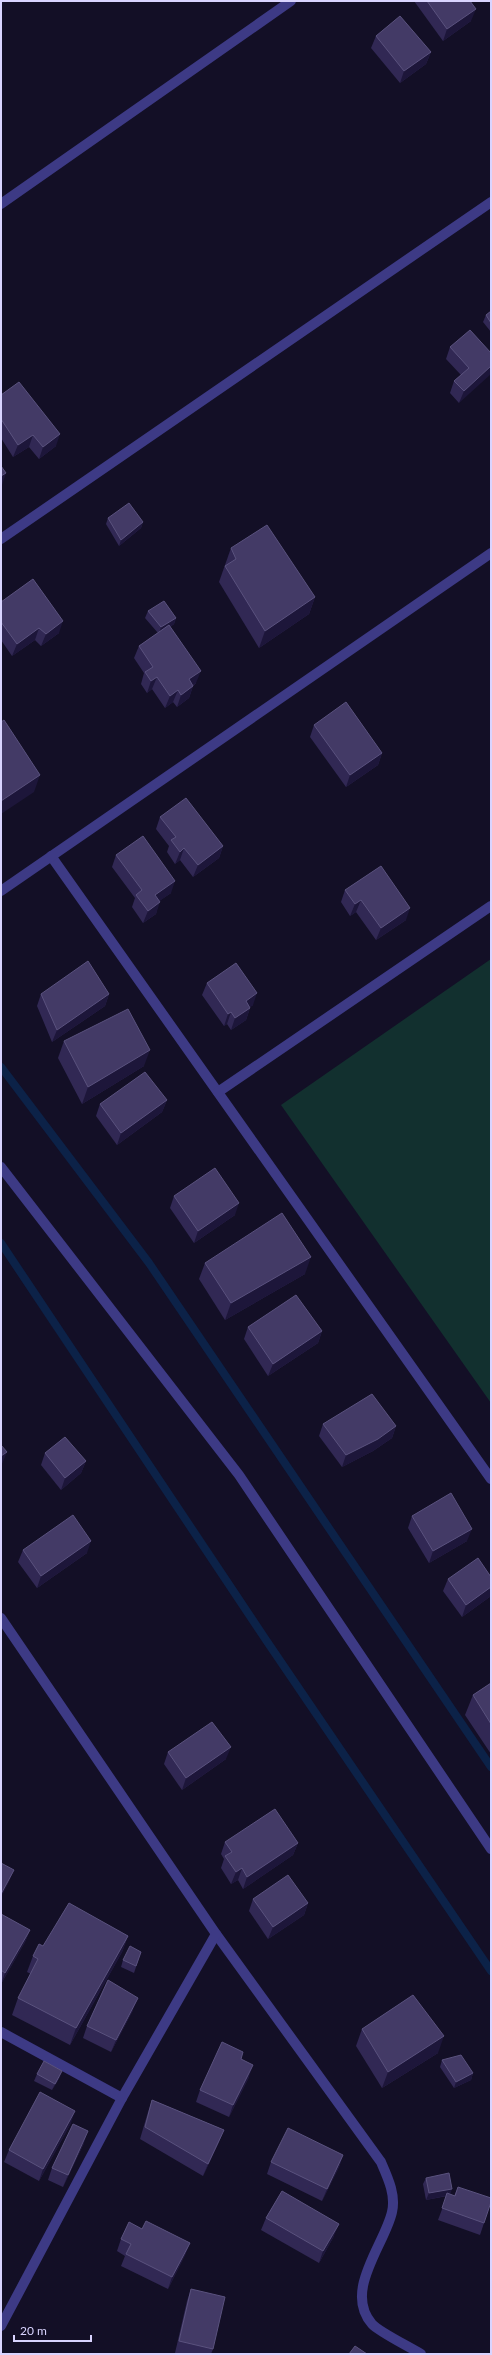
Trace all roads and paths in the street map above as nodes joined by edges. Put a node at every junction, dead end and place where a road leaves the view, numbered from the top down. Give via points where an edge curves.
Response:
1 (292, 1) edge
2 (491, 202) edge
3 (1, 204) edge
4 (1, 540) edge
5 (491, 553) edge
6 (51, 856) junction
7 (1, 892) edge
8 (491, 906) edge
9 (218, 1092) junction
10 (1, 1167) edge
11 (491, 1479) edge
12 (1, 1618) edge
13 (491, 1849) edge
14 (216, 1934) junction
15 (1, 2032) edge
16 (122, 2098) junction
17 (1, 2326) edge
18 (421, 2354) edge

1 - 3 street
2 - 4 street
5 - 6 street
6 - 7 street
6 - 9 street
8 - 9 street
9 - 11 street
10 - 13 street via 239,1475
12 - 14 street
14 - 16 street
14 - 18 street via 381,2162 392,2186 392,2212 368,2267 362,2304 372,2324
15 - 16 street
16 - 17 street

